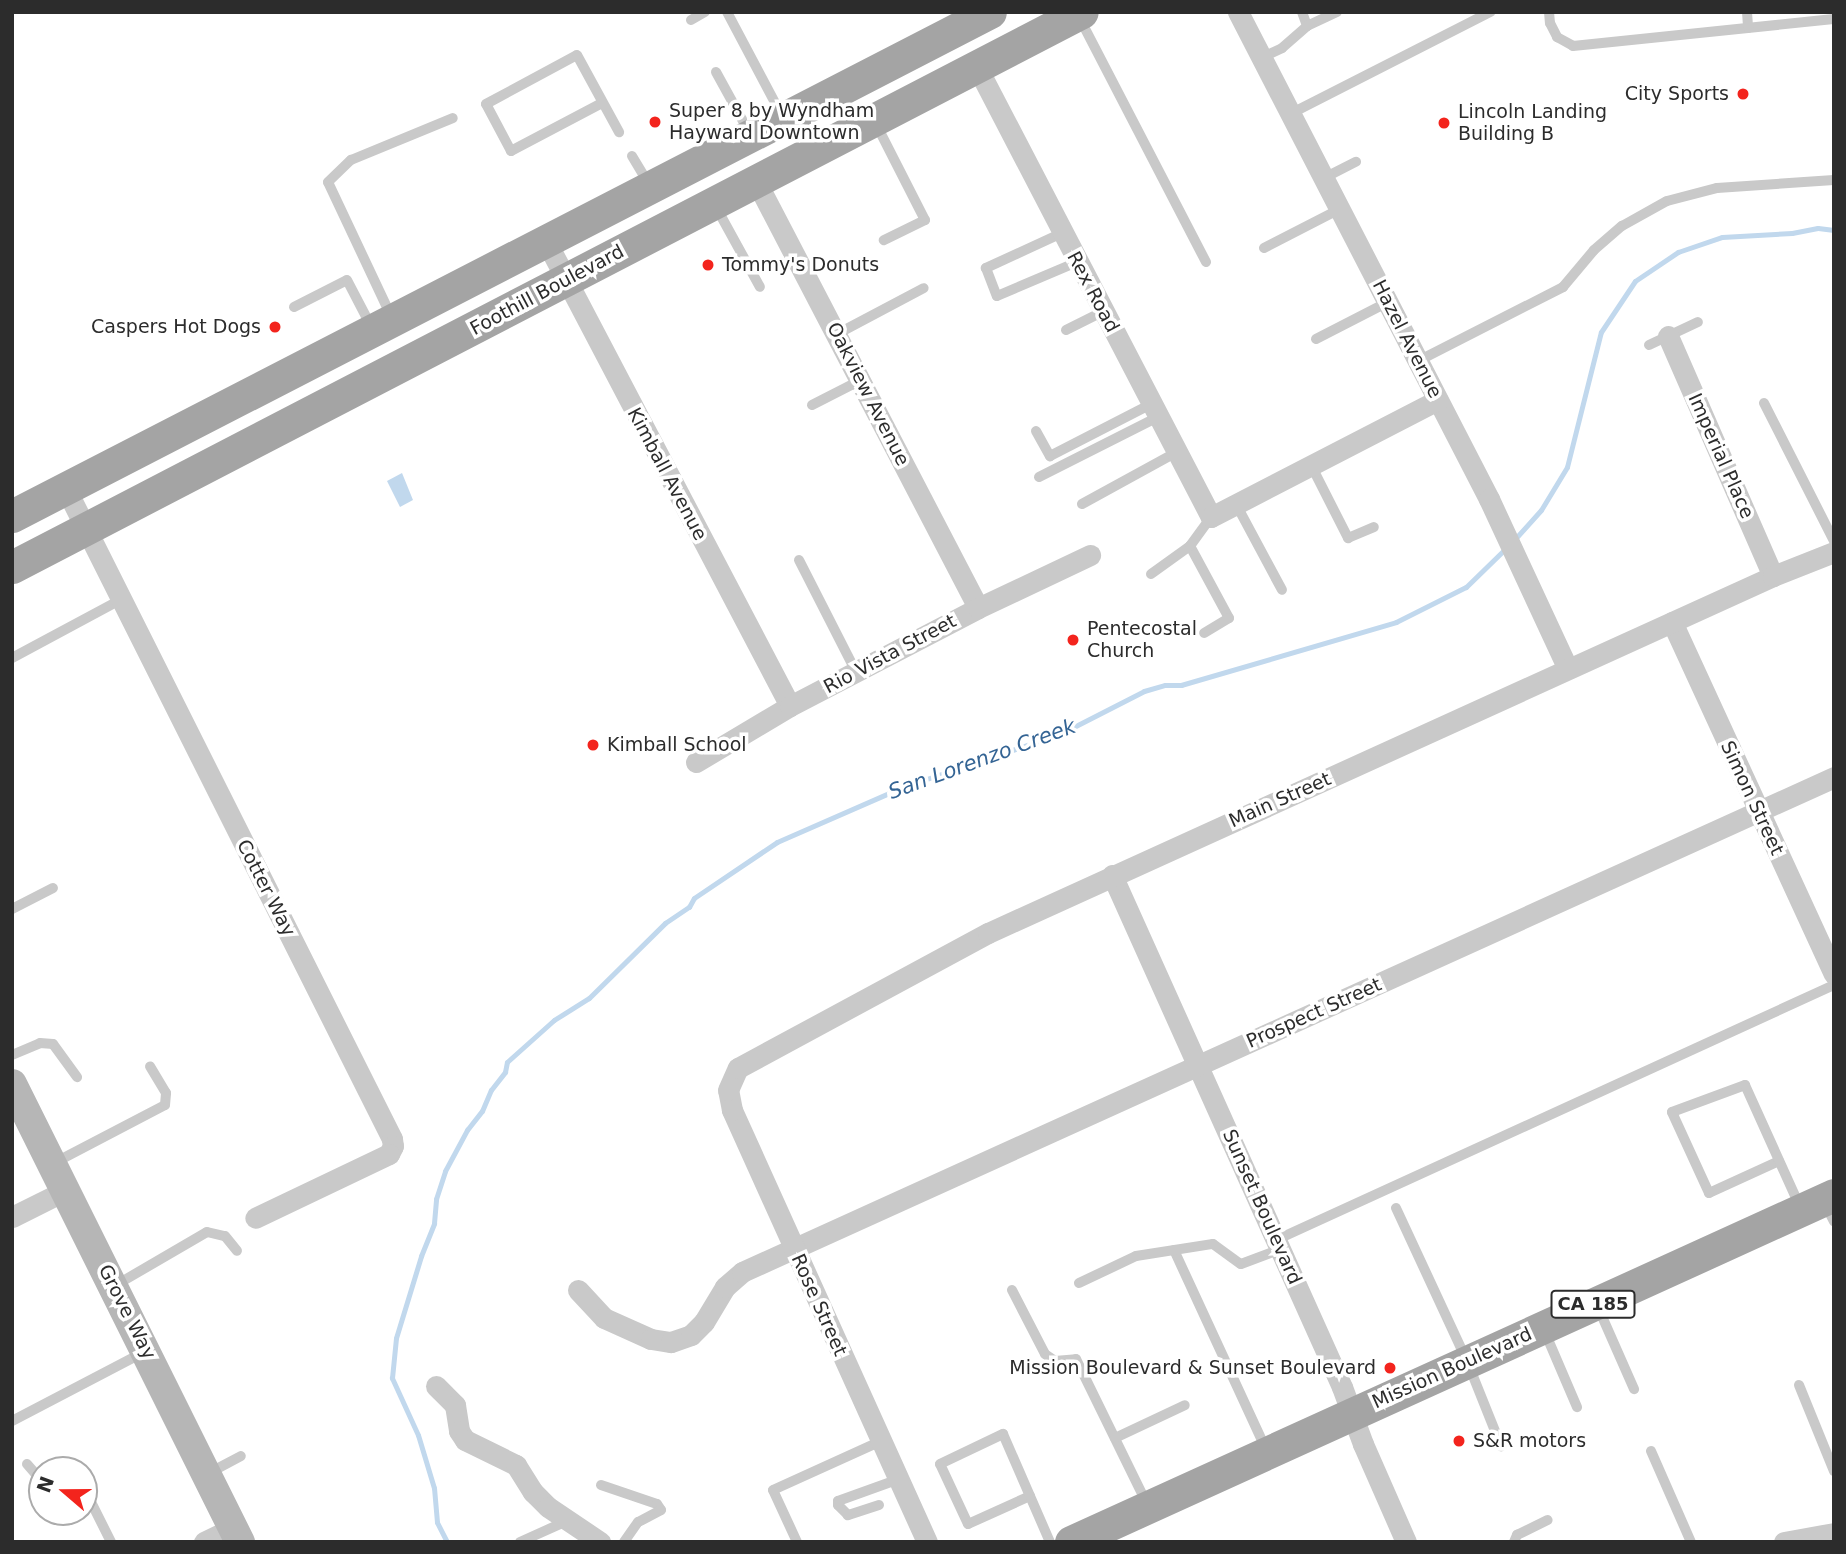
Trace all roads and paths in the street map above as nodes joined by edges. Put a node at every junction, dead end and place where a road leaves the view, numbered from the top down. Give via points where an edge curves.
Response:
1 (705, 12) edge
2 (727, 12) edge
3 (1238, 12) edge
4 (1302, 12) edge
5 (1337, 12) edge
6 (1490, 12) edge
7 (1549, 12) edge
8 (1747, 12) edge
9 (1080, 13) edge
10 (974, 16) edge
11 (1834, 19) edge
12 (691, 20) dead end
13 (1307, 26) junction
14 (1748, 28) junction
15 (1261, 58) junction
16 (977, 67) junction
17 (716, 72) dead end
18 (601, 103) junction
19 (1290, 114) junction
20 (453, 118) dead end
21 (784, 118) junction
22 (874, 120) junction
23 (619, 132) dead end
24 (750, 135) junction
25 (632, 156) dead end
26 (1356, 162) dead end
27 (1324, 178) junction
28 (1834, 180) edge
29 (756, 181) junction
30 (651, 188) junction
31 (713, 203) junction
32 (1340, 209) junction
33 (1062, 233) junction
34 (884, 240) dead end
35 (546, 241) junction
36 (1264, 248) dead end
37 (1077, 262) junction
38 (1206, 262) dead end
39 (565, 281) junction
40 (760, 288) dead end
41 (924, 288) dead end
42 (1388, 302) junction
43 (294, 307) dead end
44 (1104, 311) junction
45 (1698, 322) dead end
46 (383, 325) junction
47 (1066, 330) dead end
48 (836, 334) junction
49 (1316, 339) dead end
50 (1659, 340) joint
51 (1418, 361) junction
52 (861, 380) junction
53 (1438, 400) junction
54 (1764, 403) dead end
55 (813, 405) dead end
56 (1156, 410) junction
57 (1036, 431) dead end
58 (1179, 451) junction
59 (1312, 467) junction
60 (1039, 477) dead end
61 (66, 489) junction
62 (1082, 504) dead end
63 (1237, 506) junction
64 (12, 516) edge
65 (1211, 517) junction
66 (1374, 527) dead end
67 (87, 528) junction
68 (1834, 541) edge
69 (1190, 546) junction
70 (1834, 552) edge
71 (1090, 555) dead end
72 (799, 561) dead end
73 (12, 567) edge
74 (1151, 573) dead end
75 (1773, 576) junction
76 (1282, 590) dead end
77 (122, 599) junction
78 (978, 608) junction
79 (1672, 622) junction
80 (1204, 633) dead end
81 (12, 658) edge
82 (1568, 669) junction
83 (856, 672) junction
84 (790, 706) junction
85 (696, 762) dead end
86 (1834, 777) edge
87 (1759, 813) junction
88 (1112, 875) junction
89 (53, 888) dead end
90 (12, 909) edge
91 (1834, 974) edge
92 (1834, 985) edge
93 (12, 1055) edge
94 (1198, 1065) junction
95 (149, 1066) dead end
96 (740, 1069) joint
97 (78, 1077) dead end
98 (12, 1084) edge
99 (1779, 1161) junction
100 (51, 1164) junction
101 (64, 1191) junction
102 (1823, 1207) edge
103 (1396, 1208) dead end
104 (12, 1217) edge
105 (255, 1218) dead end
106 (1278, 1244) junction
107 (1174, 1250) junction
108 (237, 1251) dead end
109 (795, 1251) junction
110 (1079, 1283) dead end
111 (113, 1287) junction
112 (578, 1290) dead end
113 (1012, 1290) dead end
114 (1596, 1303) junction
115 (1542, 1327) junction
116 (147, 1350) junction
117 (1467, 1361) junction
118 (1799, 1385) dead end
119 (436, 1386) dead end
120 (1634, 1389) dead end
121 (1185, 1405) dead end
122 (1577, 1407) dead end
123 (1351, 1413) junction
124 (12, 1421) edge
125 (1115, 1438) junction
126 (881, 1441) junction
127 (1501, 1446) dead end
128 (1651, 1451) dead end
129 (1267, 1452) junction
130 (241, 1456) dead end
131 (1834, 1471) edge
132 (206, 1474) junction
133 (898, 1479) junction
134 (601, 1485) dead end
135 (1030, 1496) junction
136 (879, 1505) dead end
137 (1149, 1506) junction
138 (98, 1516) edge
139 (569, 1520) junction
140 (1548, 1520) dead end
141 (1834, 1532) edge
142 (237, 1535) edge
143 (1073, 1541) edge
144 (111, 1542) edge
145 (204, 1542) edge
146 (520, 1542) edge
147 (600, 1542) edge
148 (624, 1542) edge
149 (797, 1542) edge
150 (927, 1542) edge
151 (1050, 1542) edge
152 (1406, 1542) edge
153 (1514, 1542) edge
154 (1691, 1542) edge
155 (1784, 1542) edge

1 - 12 lane
2 - 21 lane
3 - 15 street, Hazel Avenue
4 - 13 lane
5 - 13 lane
6 - 19 lane
7 - 14 lane via 1558,37 1573,46
8 - 14 lane
9 - 16 main road, Foothill Boulevard
9 - 38 lane
10 - 21 main road
11 - 14 lane
13 - 15 lane via 1282,48
15 - 19 street, Hazel Avenue
16 - 22 main road, Foothill Boulevard
16 - 33 street, Rex Road
17 - 24 lane
18 - 18 lane via 577,55 486,104 511,151
18 - 23 lane
19 - 27 street, Hazel Avenue
20 - 46 lane via 351,160 328,182
21 - 24 main road
22 - 29 main road, Foothill Boulevard
22 - 34 lane via 925,220
24 - 30 main road
25 - 30 lane
26 - 27 lane
27 - 32 street, Hazel Avenue
28 - 51 lane via 1717,188 1667,201 1622,226 1563,287
29 - 31 main road, Foothill Boulevard
29 - 48 street, Oakview Avenue
30 - 35 main road
31 - 39 main road, Foothill Boulevard
31 - 40 lane
32 - 36 lane
32 - 42 street, Hazel Avenue
33 - 37 street, Rex Road
33 - 37 lane via 986,268 997,296
35 - 39 street, Kimball Avenue
35 - 46 main road
37 - 44 street, Rex Road
39 - 67 main road, Foothill Boulevard
39 - 84 street, Kimball Avenue
41 - 48 lane
42 - 49 lane
42 - 51 street, Hazel Avenue
43 - 46 lane via 347,280
44 - 47 lane
44 - 56 street, Rex Road
45 - 50 lane
46 - 61 main road
48 - 52 street, Oakview Avenue
50 - 75 street, Imperial Place
51 - 53 street, Hazel Avenue
52 - 55 lane
52 - 78 street, Oakview Avenue
53 - 59 street
53 - 82 street, Hazel Avenue
54 - 68 lane
56 - 57 lane via 1050,456
56 - 58 street, Rex Road
56 - 60 lane
58 - 62 lane
58 - 65 street, Rex Road
59 - 63 street
59 - 66 lane via 1348,538
61 - 64 main road
61 - 67 street, Cotter Way
63 - 65 street
63 - 76 lane
65 - 69 lane
67 - 73 main road, Foothill Boulevard
67 - 77 street, Cotter Way
69 - 74 lane
69 - 80 lane via 1229,618
70 - 75 street, Main Street
71 - 78 street, Rio Vista Street
72 - 83 lane
75 - 79 street, Main Street
77 - 81 lane
77 - 105 street, Cotter Way via 392,1139 389,1154
78 - 83 street, Rio Vista Street
79 - 82 street, Main Street
79 - 87 street, Simon Street
82 - 88 street, Main Street
83 - 84 street, Rio Vista Street
84 - 85 street, Rio Vista Street
86 - 87 street, Prospect Street
87 - 91 street, Simon Street
87 - 94 street, Prospect Street
88 - 94 street, Sunset Boulevard
88 - 96 street, Main Street via 988,933
89 - 90 lane
92 - 106 lane
93 - 97 lane via 40,1043 53,1044
94 - 106 street, Sunset Boulevard
94 - 109 street, Prospect Street
95 - 100 lane via 166,1093 165,1105
96 - 109 street, Rose Street via 730,1081 728,1101
98 - 100 main road, Grove Way
99 - 99 lane via 1745,1085 1672,1112 1709,1193
99 - 102 lane
100 - 101 main road, Grove Way
101 - 104 street
101 - 111 main road, Grove Way
102 - 114 main road, Mission Boulevard / CA 185
103 - 117 lane
106 - 107 lane via 1241,1264 1213,1244
106 - 123 street, Sunset Boulevard
107 - 110 lane via 1136,1256
107 - 129 lane
108 - 111 lane via 225,1236 207,1232
109 - 112 street, Prospect Street via 742,1272 725,1287 691,1335 671,1342 651,1339 604,1318
109 - 126 street, Rose Street
111 - 116 main road, Grove Way
113 - 125 lane via 1045,1354 1055,1362 1076,1359
114 - 115 main road, Mission Boulevard / CA 185
114 - 120 lane
115 - 117 main road, Mission Boulevard / CA 185
115 - 122 lane
116 - 124 lane
116 - 132 main road, Grove Way
117 - 123 main road, Mission Boulevard / CA 185
117 - 127 lane
118 - 131 lane
119 - 139 street via 454,1405 465,1440 516,1465 539,1498
121 - 125 lane
123 - 129 main road, Mission Boulevard / CA 185
123 - 152 street, Sunset Boulevard
125 - 137 lane
126 - 133 street, Rose Street
126 - 149 lane via 773,1490
128 - 154 lane
129 - 137 main road, Mission Boulevard / CA 185
130 - 132 lane
132 - 142 main road, Grove Way
133 - 136 lane via 838,1501 848,1515
133 - 150 street, Rose Street
134 - 148 lane via 657,1504 661,1510 638,1522
135 - 135 lane via 1003,1434 940,1464 968,1524
135 - 151 lane
137 - 143 main road, Mission Boulevard / CA 185
138 - 144 lane
139 - 146 lane
139 - 147 street
140 - 153 lane via 1517,1535
141 - 155 street
142 - 145 street

